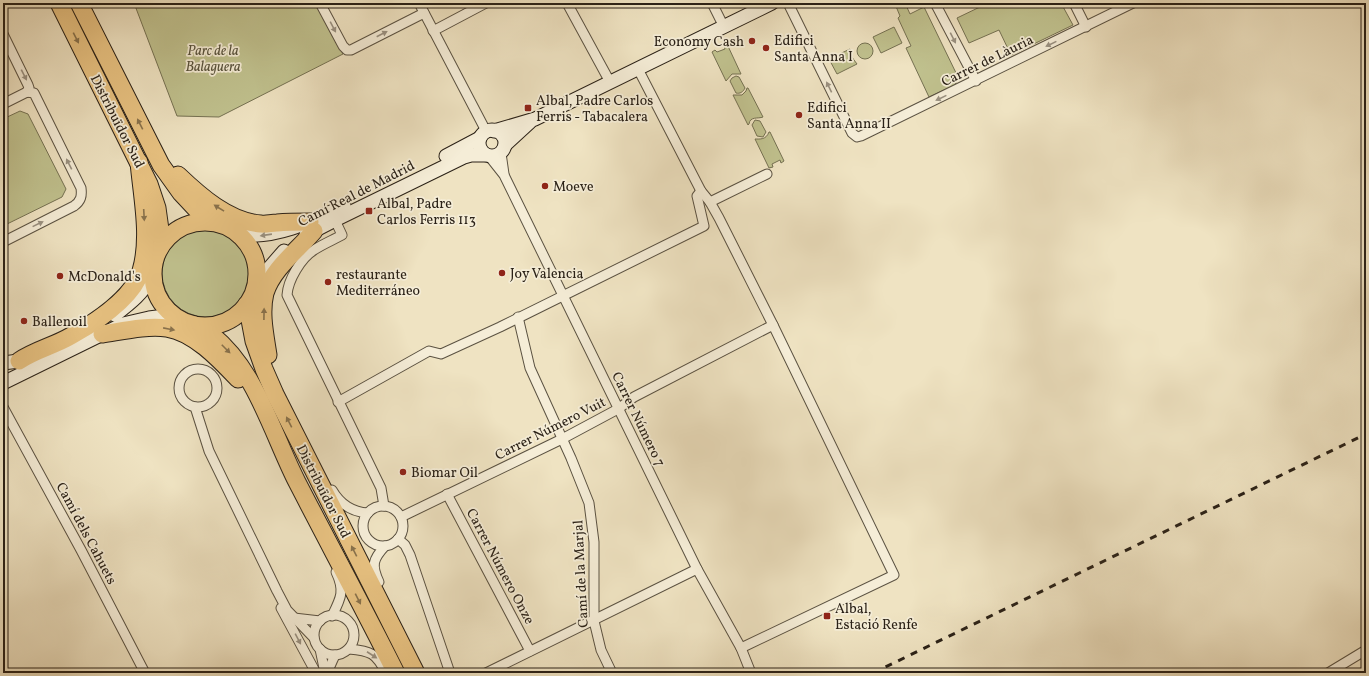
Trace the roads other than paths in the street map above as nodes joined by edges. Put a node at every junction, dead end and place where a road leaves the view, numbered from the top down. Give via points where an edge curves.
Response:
1 (59, 3) edge
2 (79, 3) edge
3 (320, 3) edge
4 (419, 3) edge
5 (486, 3) edge
6 (567, 3) edge
7 (712, 3) edge
8 (772, 3) edge
9 (788, 3) edge
10 (935, 3) edge
11 (1074, 3) edge
12 (1133, 3) edge
13 (424, 13) junction
14 (724, 27) junction
15 (1086, 27) junction
16 (434, 31) junction
17 (3, 34) edge
18 (638, 69) junction
19 (976, 81) junction
20 (610, 82) junction
21 (27, 92) junction
22 (3, 104) edge
23 (535, 119) junction
24 (487, 133) junction
25 (152, 148) junction
26 (495, 152) junction
27 (138, 162) junction
28 (767, 174) dead end
29 (701, 191) junction
30 (710, 202) junction
31 (336, 220) junction
32 (213, 222) junction
33 (312, 226) junction
34 (240, 235) junction
35 (3, 242) edge
36 (162, 244) junction
37 (153, 275) junction
38 (256, 283) junction
39 (562, 296) junction
40 (248, 304) junction
41 (173, 315) junction
42 (518, 317) junction
43 (195, 325) junction
44 (773, 325) junction
45 (102, 334) junction
46 (11, 362) edge
47 (4, 381) edge
48 (275, 394) junction
49 (338, 402) junction
50 (260, 403) junction
51 (3, 407) edge
52 (195, 407) junction
53 (618, 408) junction
54 (562, 439) junction
55 (306, 455) junction
56 (294, 476) junction
57 (447, 494) junction
58 (384, 506) junction
59 (368, 513) junction
60 (401, 517) junction
61 (398, 540) junction
62 (385, 546) junction
63 (697, 569) junction
64 (277, 591) junction
65 (332, 616) junction
66 (294, 618) junction
67 (320, 621) junction
68 (594, 621) junction
69 (314, 638) junction
70 (741, 648) junction
71 (320, 649) junction
72 (349, 649) junction
73 (1366, 650) edge
74 (530, 651) junction
75 (335, 655) junction
76 (145, 673) edge
77 (316, 673) edge
78 (326, 673) edge
79 (386, 673) edge
80 (396, 673) edge
81 (416, 673) edge
82 (423, 673) edge
83 (450, 673) edge
84 (486, 673) edge
85 (612, 673) edge
86 (751, 673) edge
87 (1328, 673) edge

1 -> 27 highway, Distribuïdor Sud
25 -> 2 highway, Distribuïdor Sud
3 -> 13 street via 342,46 347,50
4 - 13 street
5 - 16 street
6 - 20 street
7 - 14 street
8 - 14 street
19 -> 9 street, Carrer de Làuria via 857,137 852,134
10 -> 19 street
11 - 15 street
12 - 15 street, Carrer de Làuria
13 - 16 street
14 - 18 street
15 -> 19 street, Carrer de Làuria
16 - 24 street
17 -> 21 street via 28,85
18 - 20 street
18 - 29 street
20 - 23 street
21 - 22 street
35 -> 21 street via 74,206 80,199 81,188 34,93
23 - 24 street, Camí Real de Madrid
23 - 26 street
24 - 26 street via 479,146 480,149
24 - 26 street via 498,132 503,137
24 - 33 street, Camí Real de Madrid
25 - 32 highway, Distribuïdor Sud via 170,180 196,209
33 -> 25 highway via 250,223 234,216 192,188
26 - 31 street, Camí Real de Madrid via 464,157
26 - 39 street, Carrer Número 7
27 - 36 highway, Distribuïdor Sud via 157,208
27 -> 46 highway via 144,202 145,235 141,272 135,283 112,308 81,331 59,343
28 - 30 street
29 - 30 street
29 - 39 street via 697,196 704,226
30 - 44 street
31 - 33 street, Camí Real de Madrid
31 - 49 street via 342,235 312,250 298,266 288,286 287,295
32 - 34 highway via 228,227
32 - 36 highway via 198,222 184,226 172,233
33 -> 34 street, Camí Real de Madrid via 261,236
33 - 38 street, Camí Real de Madrid via 286,249
48 -> 33 highway via 265,336 265,294 270,281
34 - 38 highway via 251,249 257,265
36 - 37 highway via 157,254
37 - 41 highway via 156,290 163,304
37 - 46 street via 137,298 100,326 32,360
38 - 40 highway
39 - 42 street
39 - 53 street, Carrer Número 7
40 - 43 highway via 237,315 224,322
40 - 48 highway, Distribuïdor Sud via 254,341
41 - 43 highway
41 - 45 street via 136,320
42 - 49 street via 441,354 429,351
42 - 54 street, Camí de la Marjal via 530,368
43 -> 50 highway, Distribuïdor Sud via 213,336 230,352 247,376
44 - 53 street, Carrer Número Vuit via 634,396
44 - 70 street via 894,575
45 - 47 street
45 -> 50 highway via 154,328 179,331 219,359
55 -> 48 highway, Distribuïdor Sud
49 - 58 street via 381,488
50 - 56 highway, Distribuïdor Sud
51 - 76 street, Camí dels Cahuets
52 - 52 street via 210,404 216,395 215,379 202,369 190,371 183,376 179,384 184,401
52 - 64 street via 209,451
53 - 54 street, Carrer Número Vuit
53 - 63 street, Carrer Número 7
54 - 57 street, Carrer Número Vuit
54 - 68 street, Camí de la Marjal via 589,502 594,542
55 - 59 street via 319,468 342,504 353,510
81 -> 55 highway, Distribuïdor Sud
56 - 65 street via 297,491 342,588 340,603
56 -> 80 highway, Distribuïdor Sud
57 - 60 street, Carrer Número Vuit
57 - 74 street, Carrer Número Onze
58 - 59 street
58 - 60 street via 394,509
59 - 62 street via 363,525 367,538 378,546
60 - 61 street via 403,529
61 - 62 street
61 - 83 street via 405,545 410,555
62 - 82 street via 376,556 374,573
63 - 68 street
63 - 70 street, Carrer Número 7
64 - 66 street
64 -> 77 street via 279,606
65 - 67 street
65 - 72 street via 344,618 352,627 354,638
66 - 67 street
66 - 69 street
67 - 69 street
68 - 74 street
68 - 85 street, Camí de la Marjal via 601,650
69 - 71 street
70 - 86 street, Carrer Número 7
71 - 75 street via 327,654
71 - 78 street
72 - 75 street
72 -> 79 street via 374,654
73 - 87 street
74 - 84 street
75 - 78 street

